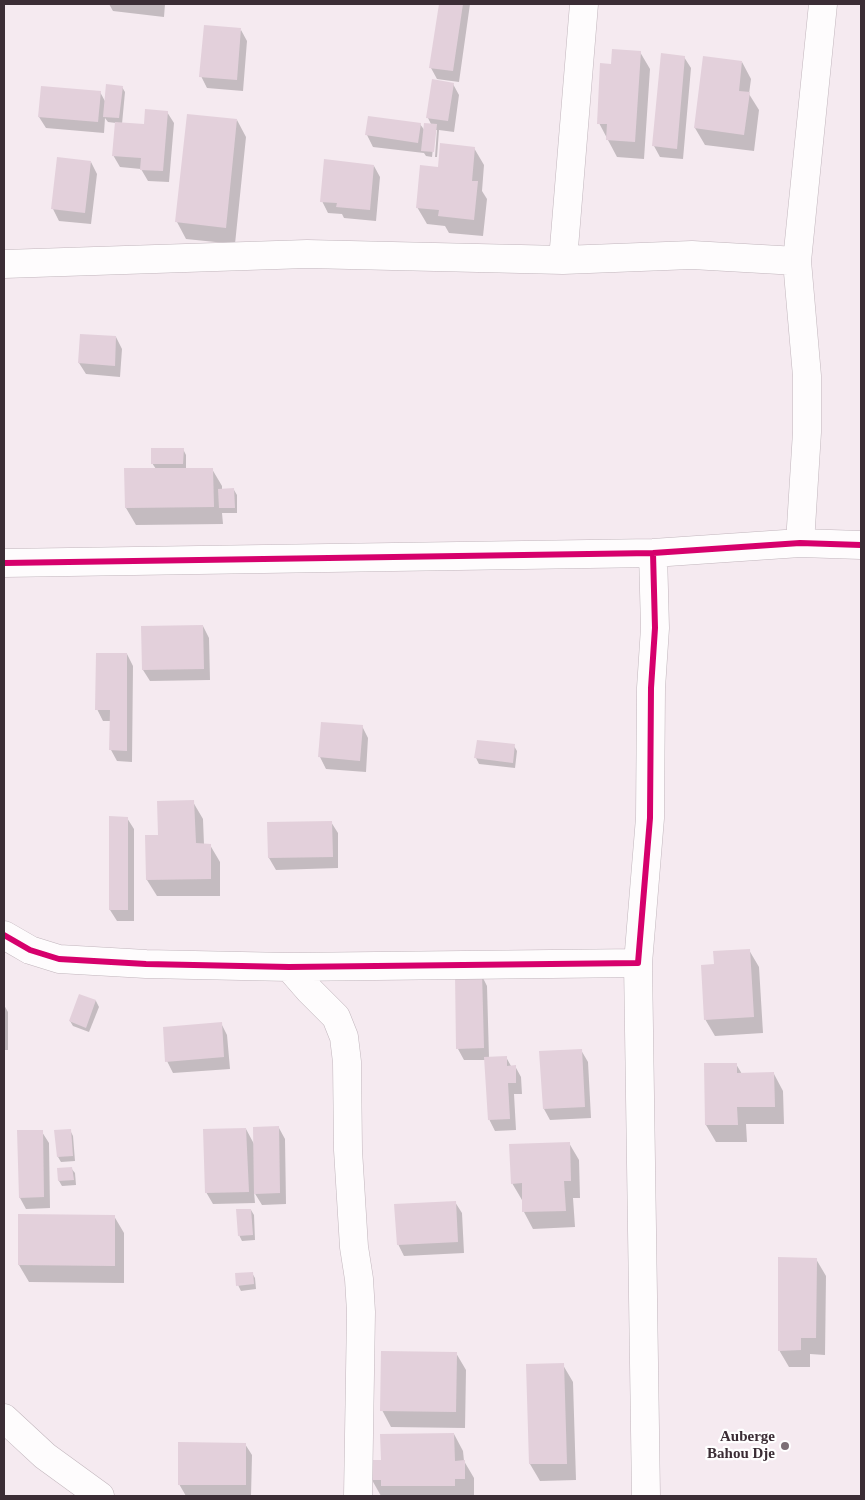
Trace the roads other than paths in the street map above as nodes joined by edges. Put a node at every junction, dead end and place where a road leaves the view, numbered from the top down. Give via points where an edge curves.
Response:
1 (584, 4) edge
2 (823, 4) edge
3 (562, 260) junction
4 (797, 261) junction
5 (4, 264) edge
6 (800, 543) junction
7 (861, 544) edge
8 (653, 553) junction
9 (4, 563) edge
10 (4, 935) edge
11 (638, 963) junction
12 (289, 967) junction
13 (4, 1418) edge
14 (100, 1496) edge
15 (358, 1496) edge
16 (646, 1496) edge

1 - 3 street
2 - 4 street
3 - 4 street via 692,255
3 - 5 street via 306,254
4 - 6 street via 807,376
6 - 7 street
6 - 8 street
8 - 9 street
8 - 11 street via 655,628 650,818
10 - 12 street via 30,950 59,959
11 - 12 street
11 - 16 street
12 - 15 street via 336,1017 344,1037 354,1247 359,1279
13 - 14 street via 45,1456

